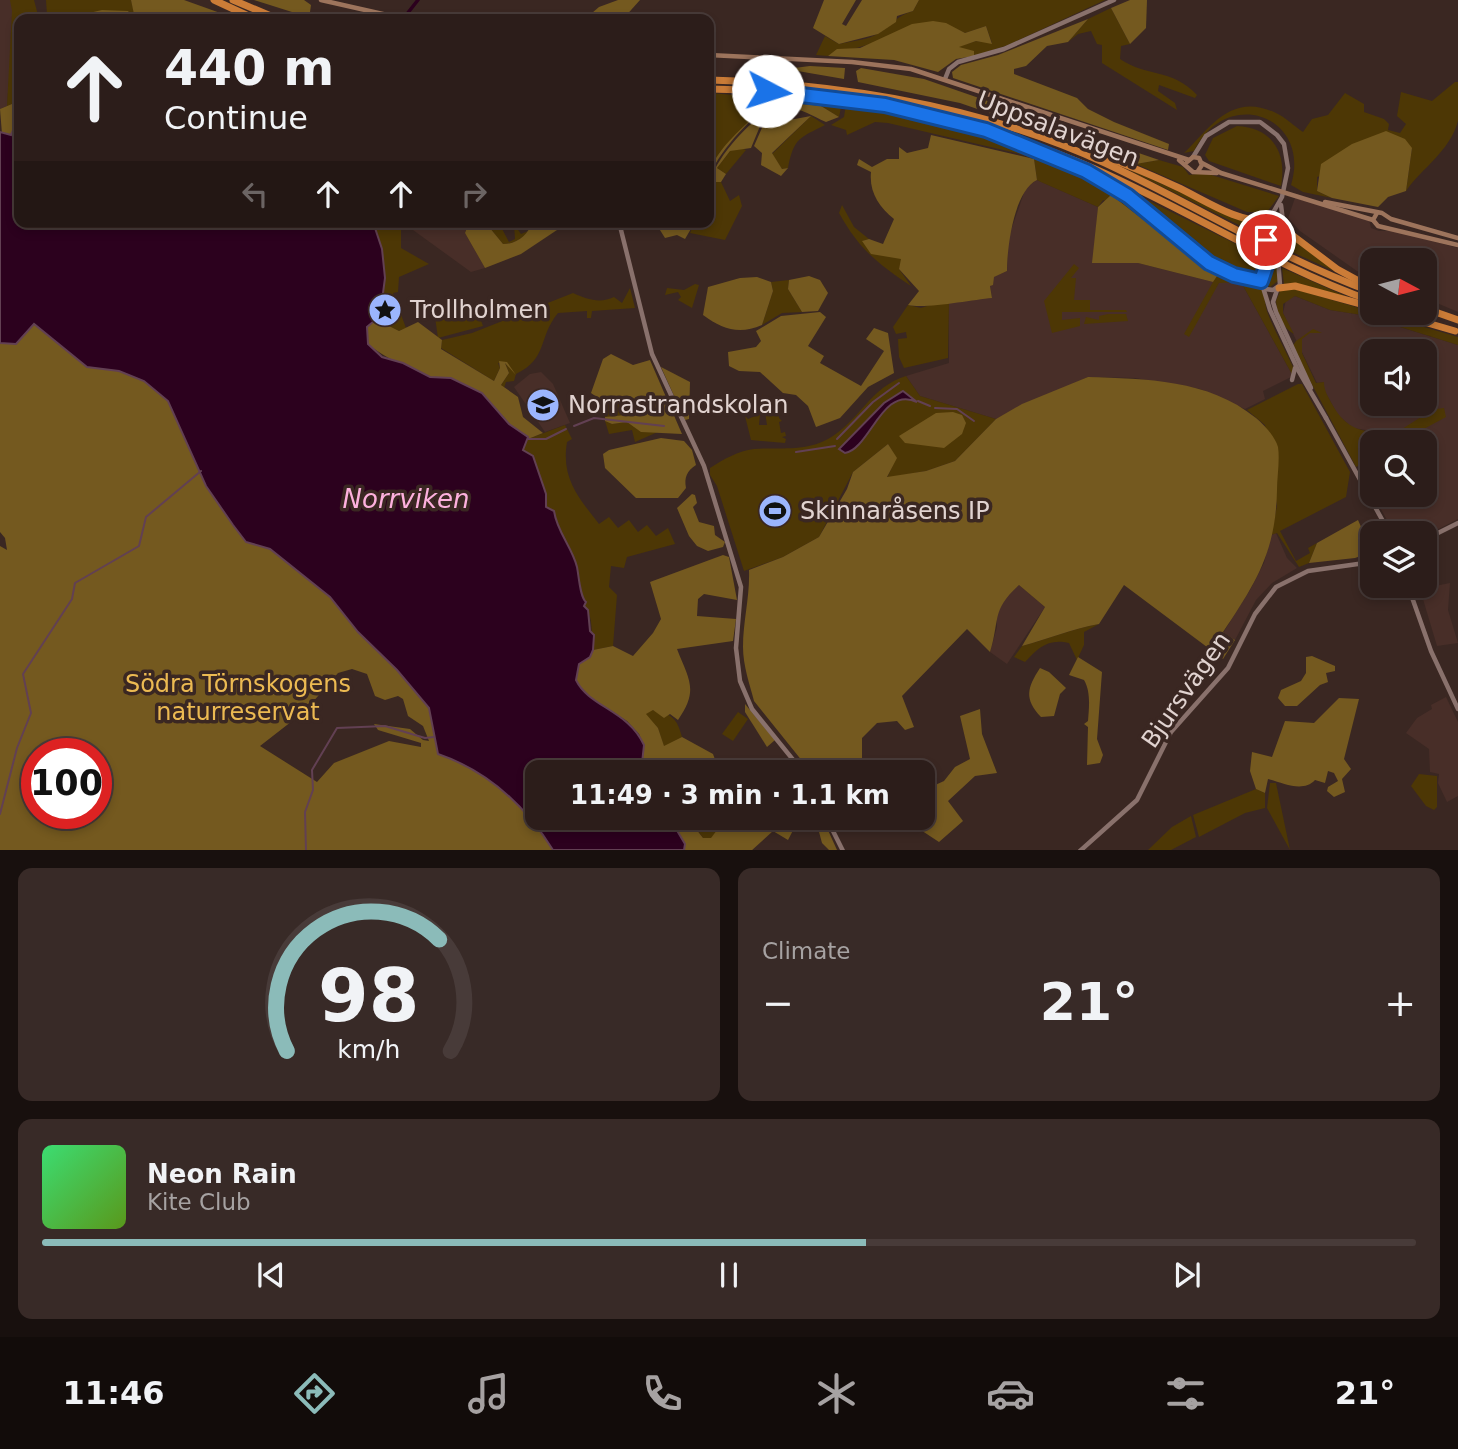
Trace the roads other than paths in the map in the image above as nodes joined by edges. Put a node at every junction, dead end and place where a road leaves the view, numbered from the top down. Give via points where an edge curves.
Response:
1 (214, 0) edge
2 (233, 0) edge
3 (321, 0) edge
4 (1114, 0) edge
5 (244, 14) edge
6 (266, 14) edge
7 (384, 14) edge
8 (714, 55) edge
9 (945, 79) junction
10 (714, 80) edge
11 (714, 89) edge
12 (986, 130) junction
13 (1023, 132) junction
14 (1201, 145) junction
15 (1175, 157) junction
16 (1191, 158) junction
17 (1201, 162) junction
18 (1187, 166) junction
19 (1198, 171) junction
20 (1221, 173) junction
21 (1298, 196) junction
22 (1282, 197) junction
23 (1377, 213) junction
24 (1386, 216) junction
25 (1270, 220) junction
26 (1373, 220) junction
27 (1383, 226) junction
28 (1284, 227) junction
29 (620, 228) edge
30 (1458, 238) edge
31 (1458, 244) edge
32 (1360, 283) edge
33 (1263, 285) junction
34 (1360, 285) edge
35 (1278, 289) junction
36 (1360, 296) edge
37 (1360, 304) edge
38 (1437, 314) edge
39 (1458, 321) edge
40 (1437, 325) edge
41 (1436, 326) edge
42 (1456, 332) edge
43 (1293, 360) junction
44 (1292, 380) dead end
45 (1326, 418) junction
46 (1381, 521) edge
47 (1458, 523) edge
48 (1437, 534) edge
49 (1360, 564) edge
50 (1412, 598) edge
51 (1458, 709) edge
52 (793, 760) edge
53 (833, 830) edge
54 (844, 850) edge
55 (1080, 850) edge

1 - 5 highway
2 - 6 highway
3 - 7 main road
4 - 9 street via 1016,44 958,62
8 - 9 main road via 876,64
9 - 15 main road
10 - 13 highway, Uppsalavägen via 795,84 884,96
11 - 12 highway, Uppsalavägen via 786,92 885,105
12 - 33 highway via 1086,171 1128,196 1209,263
12 - 36 highway, Uppsalavägen via 1097,170 1261,253
13 - 25 highway via 1105,157 1253,221
13 - 34 highway, Uppsalavägen via 1102,162 1286,255
14 - 16 street
14 - 17 street
14 - 22 street via 1213,129 1228,121 1249,119 1269,127 1284,144 1287,156
15 - 16 main road
15 - 18 main road
16 - 17 main road
16 - 18 main road
17 - 19 main road
17 - 20 main road
18 - 19 main road
19 - 20 main road
20 - 21 main road
21 - 23 main road
21 - 26 main road
22 - 25 street
22 - 28 street
23 - 24 main road
23 - 26 main road
24 - 27 main road
24 - 30 main road
25 - 28 street
25 - 33 street via 1265,231
26 - 27 main road
27 - 31 main road
28 - 32 highway
28 - 35 street
29 - 52 street via 652,354 704,466 741,587 736,648 740,681 752,709
33 - 35 street
33 - 43 street
35 - 37 highway via 1295,286
35 - 45 street via 1273,306 1280,326
38 - 39 highway
40 - 42 highway
41 - 42 highway
43 - 44 street
43 - 45 street
45 - 46 street
47 - 48 street
49 - 55 street, Bjursvägen via 1308,571 1276,587 1259,607 1227,668 1171,732 1137,800
50 - 51 street
53 - 54 street

